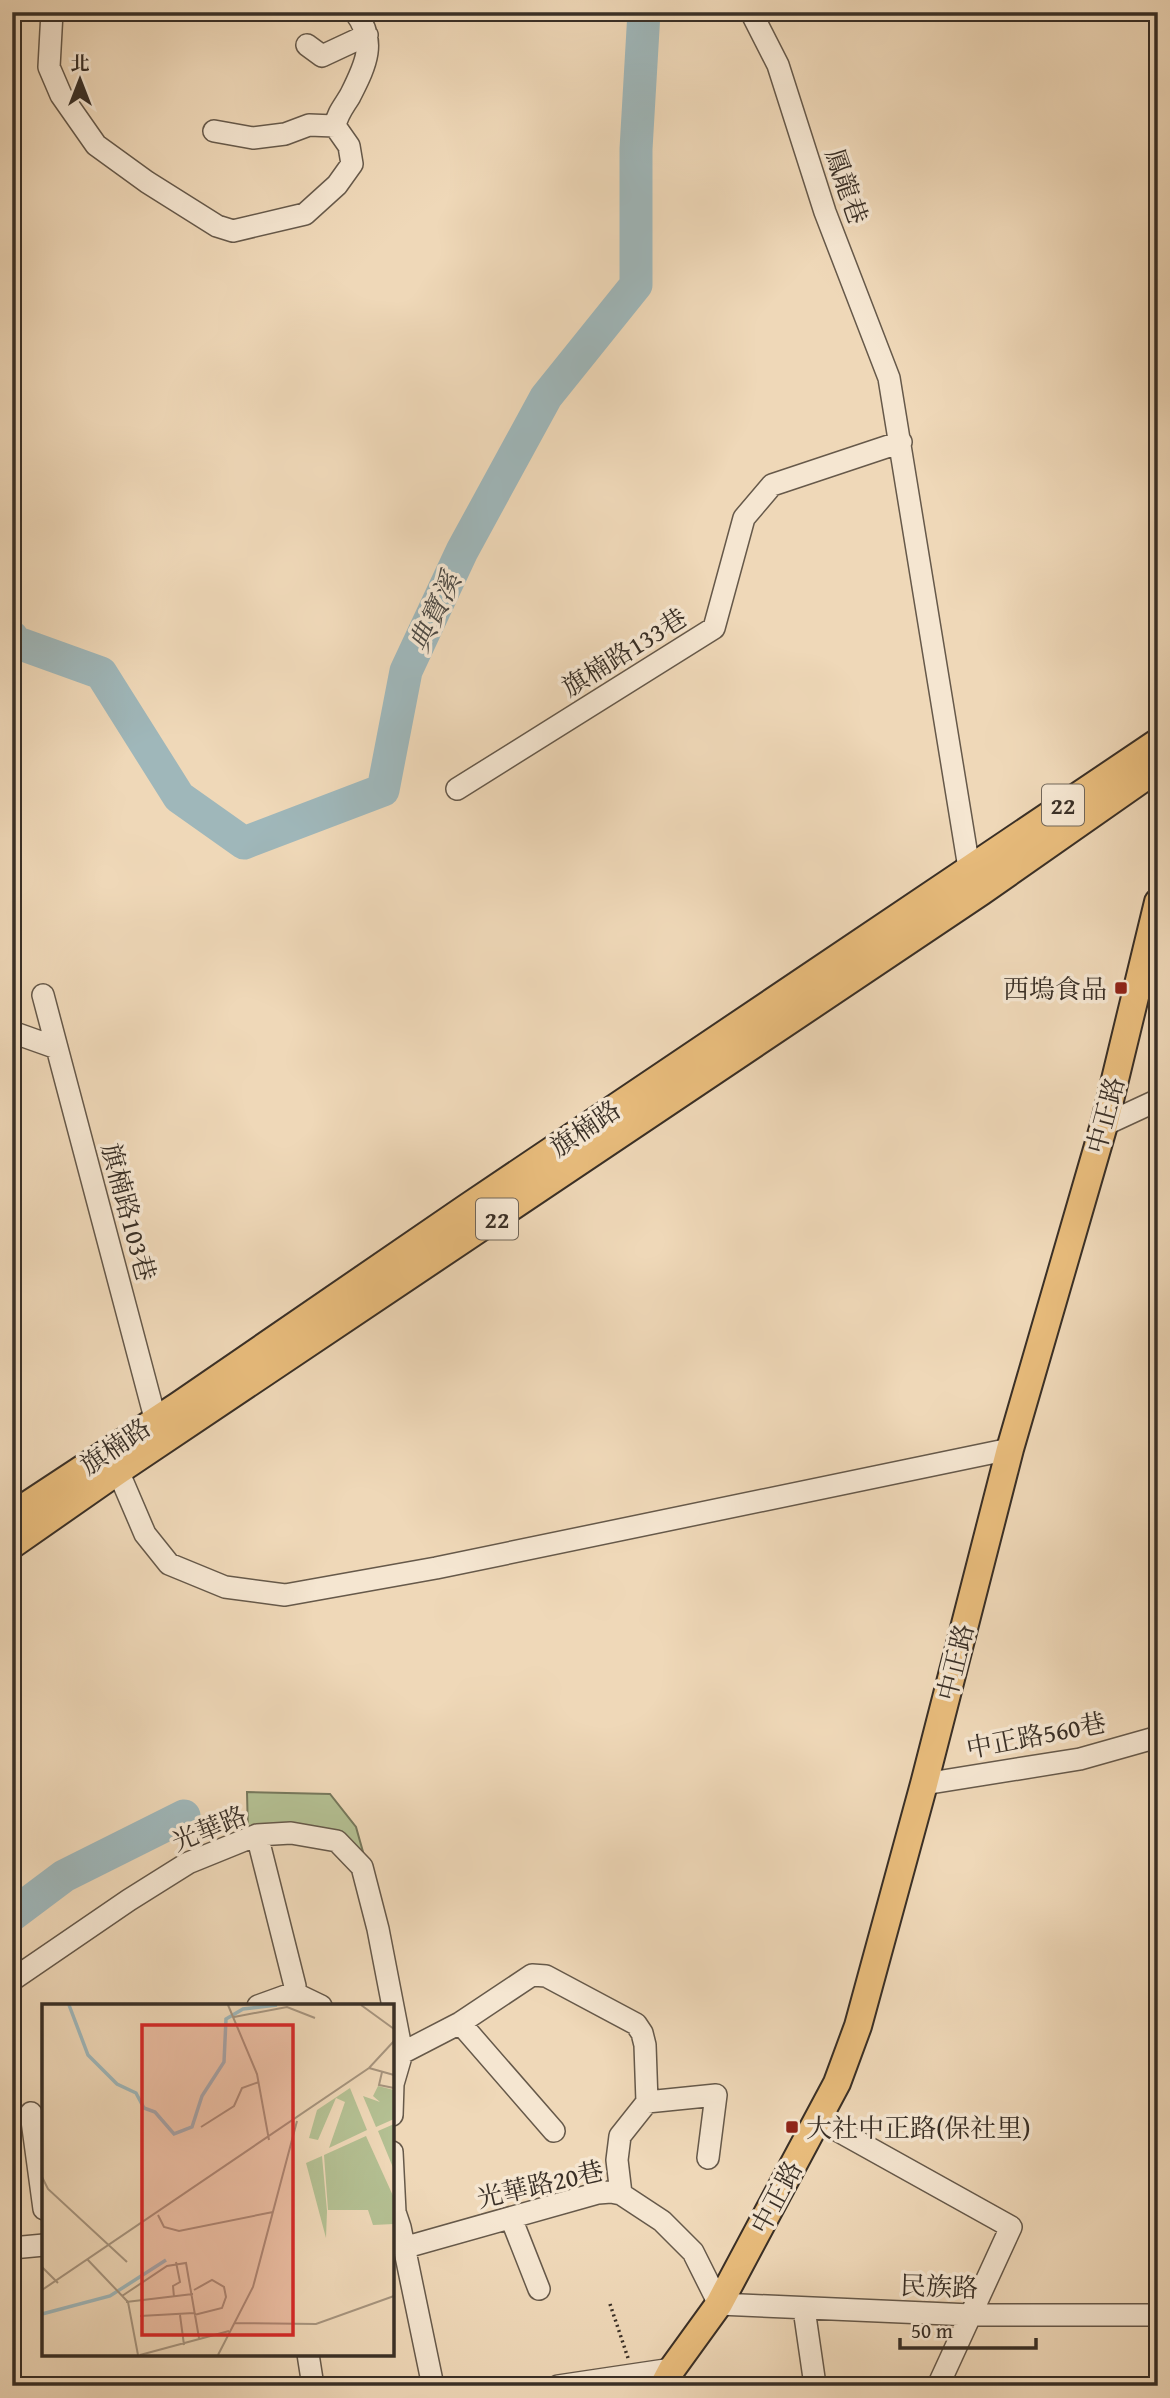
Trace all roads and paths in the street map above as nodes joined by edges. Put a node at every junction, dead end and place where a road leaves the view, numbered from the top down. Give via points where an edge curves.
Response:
1 (51, 12) edge
2 (355, 12) edge
3 (751, 12) edge
4 (367, 35) junction
5 (307, 45) dead end
6 (335, 126) junction
7 (214, 131) dead end
8 (901, 442) junction
9 (1158, 742) edge
10 (1158, 768) edge
11 (457, 789) dead end
12 (969, 868) junction
13 (981, 892) junction
14 (1158, 902) edge
15 (43, 995) dead end
16 (12, 1032) edge
17 (57, 1048) junction
18 (1158, 1100) edge
19 (1104, 1125) junction
20 (159, 1431) junction
21 (1010, 1449) junction
22 (118, 1471) junction
23 (12, 1515) edge
24 (12, 1545) edge
25 (1158, 1737) edge
26 (924, 1784) junction
27 (257, 1835) junction
28 (12, 1980) edge
29 (294, 1993) junction
30 (264, 2004) edge
31 (317, 2004) edge
32 (391, 2004) edge
33 (394, 2022) edge
34 (460, 2023) junction
35 (398, 2045) edge
36 (394, 2071) edge
37 (647, 2102) junction
38 (29, 2114) edge
39 (817, 2119) junction
40 (554, 2131) dead end
41 (708, 2158) dead end
42 (394, 2192) edge
43 (621, 2194) junction
44 (42, 2196) edge
45 (511, 2218) junction
46 (398, 2235) edge
47 (42, 2245) edge
48 (12, 2248) edge
49 (539, 2289) dead end
50 (610, 2304) dead end
51 (719, 2304) junction
52 (804, 2309) junction
53 (971, 2315) junction
54 (1158, 2315) edge
55 (308, 2356) edge
56 (634, 2376) junction
57 (668, 2377) edge
58 (814, 2378) dead end
59 (313, 2386) edge
60 (433, 2386) edge
61 (558, 2386) edge
62 (938, 2386) edge

1 - 6 street via 49,67 61,95 96,145 225,230 310,211 352,164 349,146
2 - 4 street
3 - 8 street, 鳳龍巷 via 778,65 825,212 889,378
4 - 5 street via 322,56
4 - 6 street via 367,55
6 - 7 street via 309,125 253,138
8 - 11 street, 旗楠路133巷 via 772,485 744,518 713,628
8 - 12 street
9 - 12 main road, 旗楠路 / 22
10 - 13 main road, 旗楠路 / 22
12 - 13 street
12 - 20 main road, 旗楠路 / 22 via 179,1405
13 - 20 main road, 旗楠路 / 22
14 - 19 main road, 中正路
15 - 17 street, 旗楠路103巷
16 - 17 street
17 - 20 street, 旗楠路103巷
18 - 19 street
19 - 21 main road, 中正路
20 - 22 main road, 旗楠路 / 22
20 - 23 main road, 旗楠路 / 22
21 - 22 street, 旗楠路 via 285,1595 225,1587 169,1564 145,1534
21 - 26 main road, 中正路
22 - 24 main road, 旗楠路 / 22
25 - 26 street, 中正路560巷 via 1080,1759
26 - 39 main road, 中正路 via 858,2026
27 - 28 street, 光華路 via 188,1863
27 - 29 street
27 - 32 street, 光華路 via 291,1833 337,1841 362,1867
29 - 30 street
29 - 31 street
33 - 35 street, 光華路
34 - 35 street
34 - 37 street via 532,1975 546,1976 636,2024 645,2045
34 - 40 street
35 - 36 street, 光華路
37 - 41 street via 716,2095
37 - 43 street, 光華路20巷 via 620,2136
38 - 44 street
39 - 51 main road, 中正路
39 - 53 street via 1011,2227
42 - 46 street
43 - 45 street, 光華路20巷 via 598,2193
43 - 51 street via 662,2221 693,2252
45 - 46 street, 光華路20巷
45 - 49 street
46 - 60 street
47 - 48 street
50 - 56 path
51 - 52 street, 民族路
51 - 57 main road, 中正路
52 - 53 street, 民族路
52 - 58 street
53 - 54 street, 民族路
53 - 62 street
55 - 59 street
56 - 57 street
56 - 61 street

